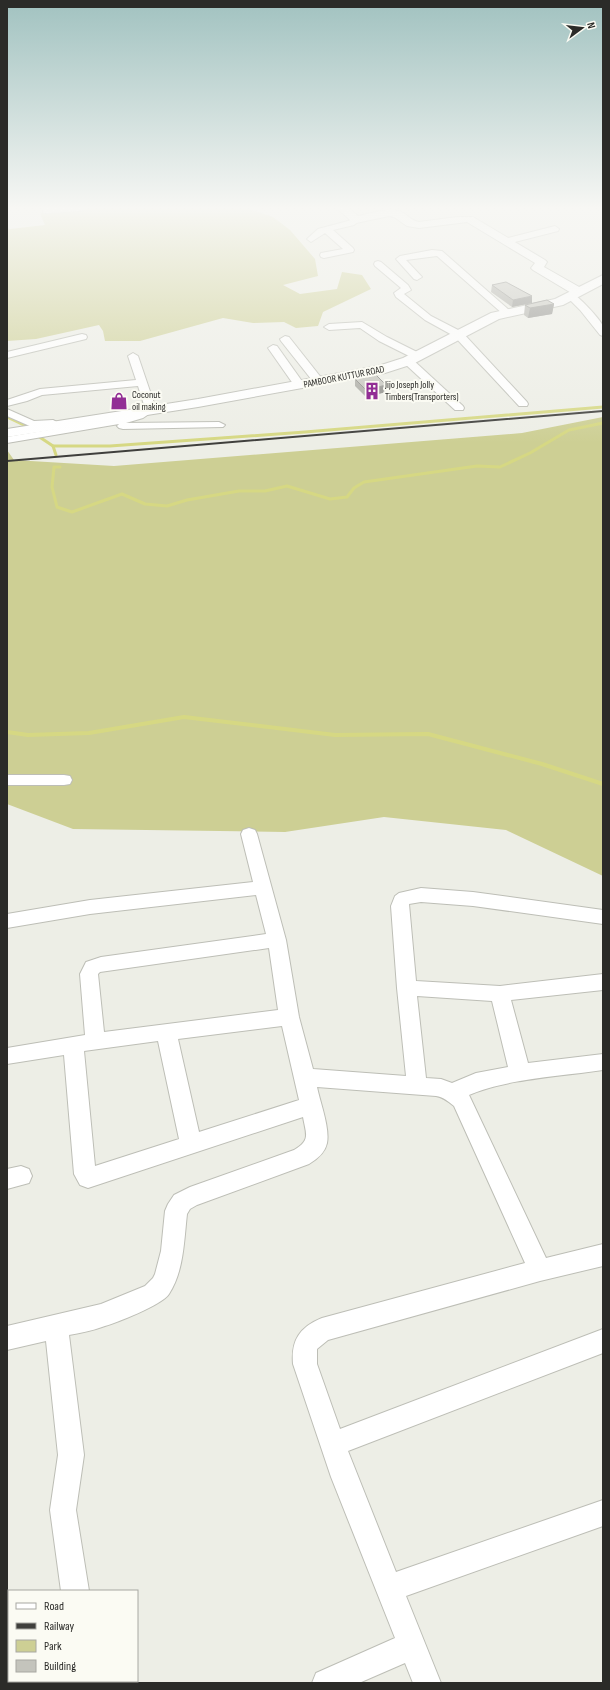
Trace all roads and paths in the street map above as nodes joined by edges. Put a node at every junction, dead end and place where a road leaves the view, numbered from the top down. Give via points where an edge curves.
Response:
1 (401, 285) edge
2 (475, 285) edge
3 (561, 285) edge
4 (592, 285) edge
5 (574, 294) junction
6 (506, 312) junction
7 (329, 327) dead end
8 (601, 329) edge
9 (458, 334) junction
10 (82, 338) dead end
11 (285, 339) dead end
12 (273, 348) dead end
13 (7, 355) edge
14 (133, 356) dead end
15 (412, 359) junction
16 (143, 382) junction
17 (319, 382) junction
18 (300, 386) junction
19 (7, 403) edge
20 (523, 404) dead end
21 (151, 408) junction
22 (459, 408) dead end
23 (7, 412) edge
24 (119, 421) junction
25 (219, 425) dead end
26 (13, 435) edge
27 (7, 440) edge
28 (7, 780) edge
29 (64, 780) dead end
30 (249, 834) dead end
31 (262, 888) junction
32 (603, 917) edge
33 (7, 921) edge
34 (277, 940) junction
35 (603, 982) edge
36 (406, 988) junction
37 (500, 994) junction
38 (289, 1017) junction
39 (166, 1031) junction
40 (95, 1041) junction
41 (73, 1044) junction
42 (7, 1056) edge
43 (603, 1062) edge
44 (520, 1073) junction
45 (305, 1077) junction
46 (417, 1086) junction
47 (453, 1092) junction
48 (311, 1105) junction
49 (191, 1145) junction
50 (602, 1258) edge
51 (540, 1270) junction
52 (56, 1327) junction
53 (7, 1338) edge
54 (603, 1341) edge
55 (333, 1444) junction
56 (603, 1514) edge
57 (389, 1588) junction
58 (76, 1590) edge
59 (412, 1645) junction
60 (326, 1683) edge
61 (427, 1683) edge

1 - 9 street via 406,290 399,293 400,295 428,318
2 - 6 street
3 - 5 main road
4 - 5 main road, PAMBOOR KUTTUR ROAD
5 - 6 main road, PAMBOOR KUTTUR ROAD via 558,302
5 - 8 street
6 - 9 main road, PAMBOOR KUTTUR ROAD
7 - 15 street via 362,326
9 - 15 main road, PAMBOOR KUTTUR ROAD
9 - 20 street
10 - 13 street
11 - 17 street
12 - 18 street
14 - 16 street
15 - 17 main road, PAMBOOR KUTTUR ROAD via 380,370
15 - 22 street
16 - 19 street via 40,392
16 - 21 street
17 - 18 main road, PAMBOOR KUTTUR ROAD
18 - 21 main road, PAMBOOR KUTTUR ROAD
21 - 23 street via 40,424 32,424
21 - 24 street via 138,416
21 - 26 main road, PAMBOOR KUTTUR ROAD
24 - 25 street via 124,426
24 - 26 street
26 - 27 street
28 - 29 street
30 - 31 street
31 - 33 street via 90,907
31 - 34 street
32 - 36 street via 474,899 421,895 405,898 400,906
34 - 38 street
34 - 40 street via 93,967 89,974
35 - 37 street
36 - 37 street
36 - 46 street
37 - 44 street
38 - 39 street
38 - 45 street
39 - 40 street
39 - 49 street
40 - 41 street
41 - 42 street
41 - 49 street via 86,1177 92,1178
43 - 44 street
44 - 47 street via 476,1082
45 - 46 street
45 - 48 street
46 - 47 street
47 - 51 street via 461,1100
48 - 49 street
48 - 52 street via 316,1143 311,1151 182,1202 176,1210 172,1251 166,1275 161,1286 153,1294 101,1316
50 - 51 street
51 - 55 street via 322,1330 308,1339 303,1350 305,1364
52 - 53 street
52 - 58 street via 71,1456 63,1510
54 - 55 street
55 - 57 street
56 - 57 street
57 - 59 street
59 - 60 street
59 - 61 street

